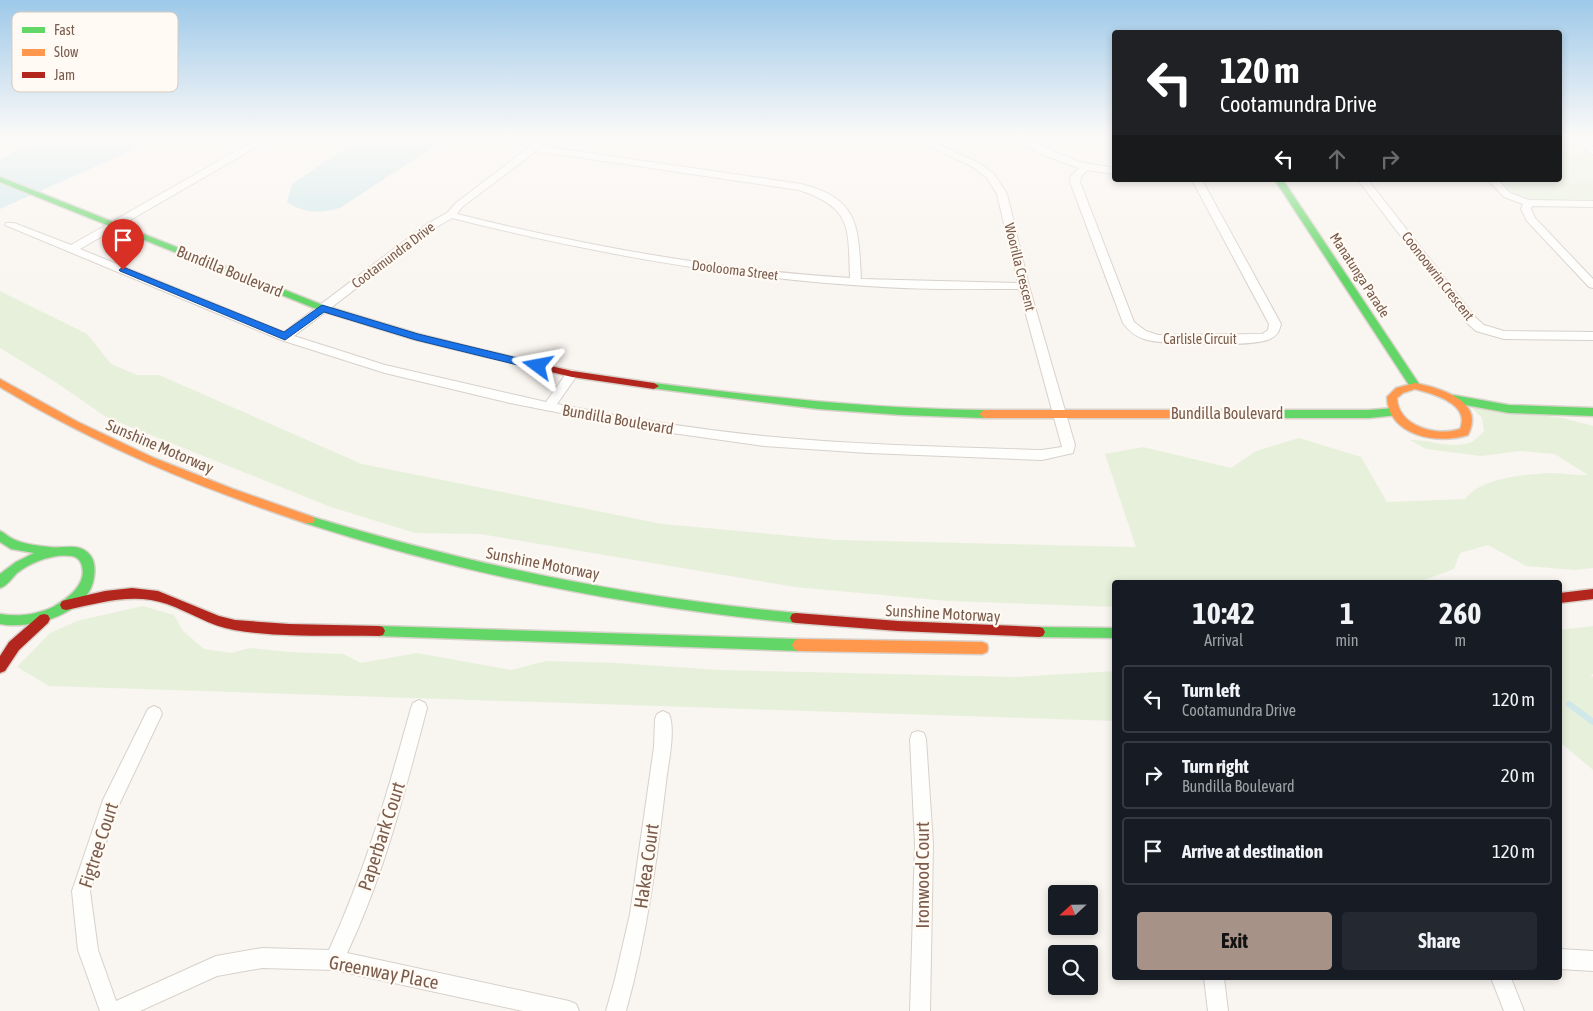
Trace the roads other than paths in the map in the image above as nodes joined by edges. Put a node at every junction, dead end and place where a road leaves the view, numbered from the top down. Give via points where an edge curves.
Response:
1 (14, 184) edge
2 (186, 184) edge
3 (486, 184) edge
4 (782, 184) edge
5 (996, 184) edge
6 (1076, 184) edge
7 (1199, 184) edge
8 (1282, 184) edge
9 (1366, 184) edge
10 (1497, 184) edge
11 (1528, 203) junction
12 (1593, 204) edge
13 (451, 215) junction
14 (10, 225) dead end
15 (115, 225) junction
16 (72, 248) junction
17 (856, 281) junction
18 (1593, 285) edge
19 (1024, 286) junction
20 (322, 308) junction
21 (285, 336) junction
22 (1593, 336) edge
23 (572, 374) junction
24 (0, 382) edge
25 (1415, 386) junction
26 (1453, 400) junction
27 (548, 407) junction
28 (1394, 412) junction
29 (1593, 412) edge
30 (1060, 414) junction
31 (0, 536) edge
32 (51, 552) junction
33 (0, 584) edge
34 (1593, 594) edge
35 (1562, 598) edge
36 (66, 605) junction
37 (50, 614) junction
38 (0, 619) edge
39 (1059, 633) junction
40 (1112, 633) edge
41 (1046, 642) dead end
42 (989, 648) dead end
43 (0, 667) edge
44 (419, 708) dead end
45 (154, 714) dead end
46 (663, 719) dead end
47 (918, 739) dead end
48 (1562, 959) edge
49 (334, 960) junction
50 (1593, 961) edge
51 (1214, 980) edge
52 (1502, 980) edge
53 (110, 1011) edge
54 (117, 1011) edge
55 (569, 1011) edge
56 (616, 1011) edge
57 (920, 1011) edge
58 (1218, 1011) edge
59 (1514, 1011) edge

1 - 15 main road, Bundilla Boulevard
2 - 15 street
3 - 13 street, Cootamundra Drive via 458,205
4 - 17 street via 820,192 837,202 848,214 852,226
5 - 19 street, Woorilla Crescent via 1002,194
6 - 7 street, Carlisle Circuit via 1129,323 1136,331 1158,339 1265,337 1273,332 1275,324
8 - 25 main road, Manatunga Parade
9 - 22 street, Coonoowrin Crescent via 1480,328 1504,336
10 - 11 street via 1507,195
11 - 12 street
11 - 18 street via 1526,209 1530,219
13 - 17 street, Doolooma Street via 608,252 774,275
13 - 20 street, Cootamundra Drive via 430,226
14 - 16 street, Bundilla Boulevard
15 - 16 street
15 - 20 main road, Bundilla Boulevard
16 - 21 street, Bundilla Boulevard
17 - 19 street, Doolooma Street
19 - 30 street, Woorilla Crescent
20 - 21 street, Cootamundra Drive
20 - 23 main road, Bundilla Boulevard via 416,337
21 - 27 street, Bundilla Boulevard via 347,358 446,385
23 - 27 street
23 - 30 main road, Bundilla Boulevard via 738,398 852,409 1010,416
24 - 39 main road, Sunshine Motorway via 105,441 224,491 308,521 476,566 558,583 838,623
25 - 26 main road via 1428,388
25 - 28 main road via 1396,390 1391,396
26 - 28 main road via 1465,412 1469,424 1466,431 1457,436 1429,435 1402,421
26 - 29 main road via 1509,409
27 - 30 street, Bundilla Boulevard via 763,441 894,451 1042,455 1068,450
28 - 30 main road, Bundilla Boulevard
31 - 32 main road via 11,544
32 - 33 main road via 21,564
32 - 36 main road via 66,550 79,553 87,560 90,569 87,581
34 - 35 main road
36 - 37 main road
36 - 42 main road via 140,593 170,600 225,623 252,629
37 - 38 main road via 22,622
37 - 43 main road via 14,646
39 - 40 main road, Sunshine Motorway
39 - 41 main road
44 - 49 street, Paperbark Court via 372,870
45 - 53 street, Figtree Court via 109,806 81,890 88,950
46 - 56 street, Hakea Court via 662,748 638,924
47 - 57 street, Ironwood Court via 924,844
48 - 50 street
49 - 54 street, Greenway Place via 262,958 216,966
49 - 55 street, Greenway Place
51 - 58 street
52 - 59 street

